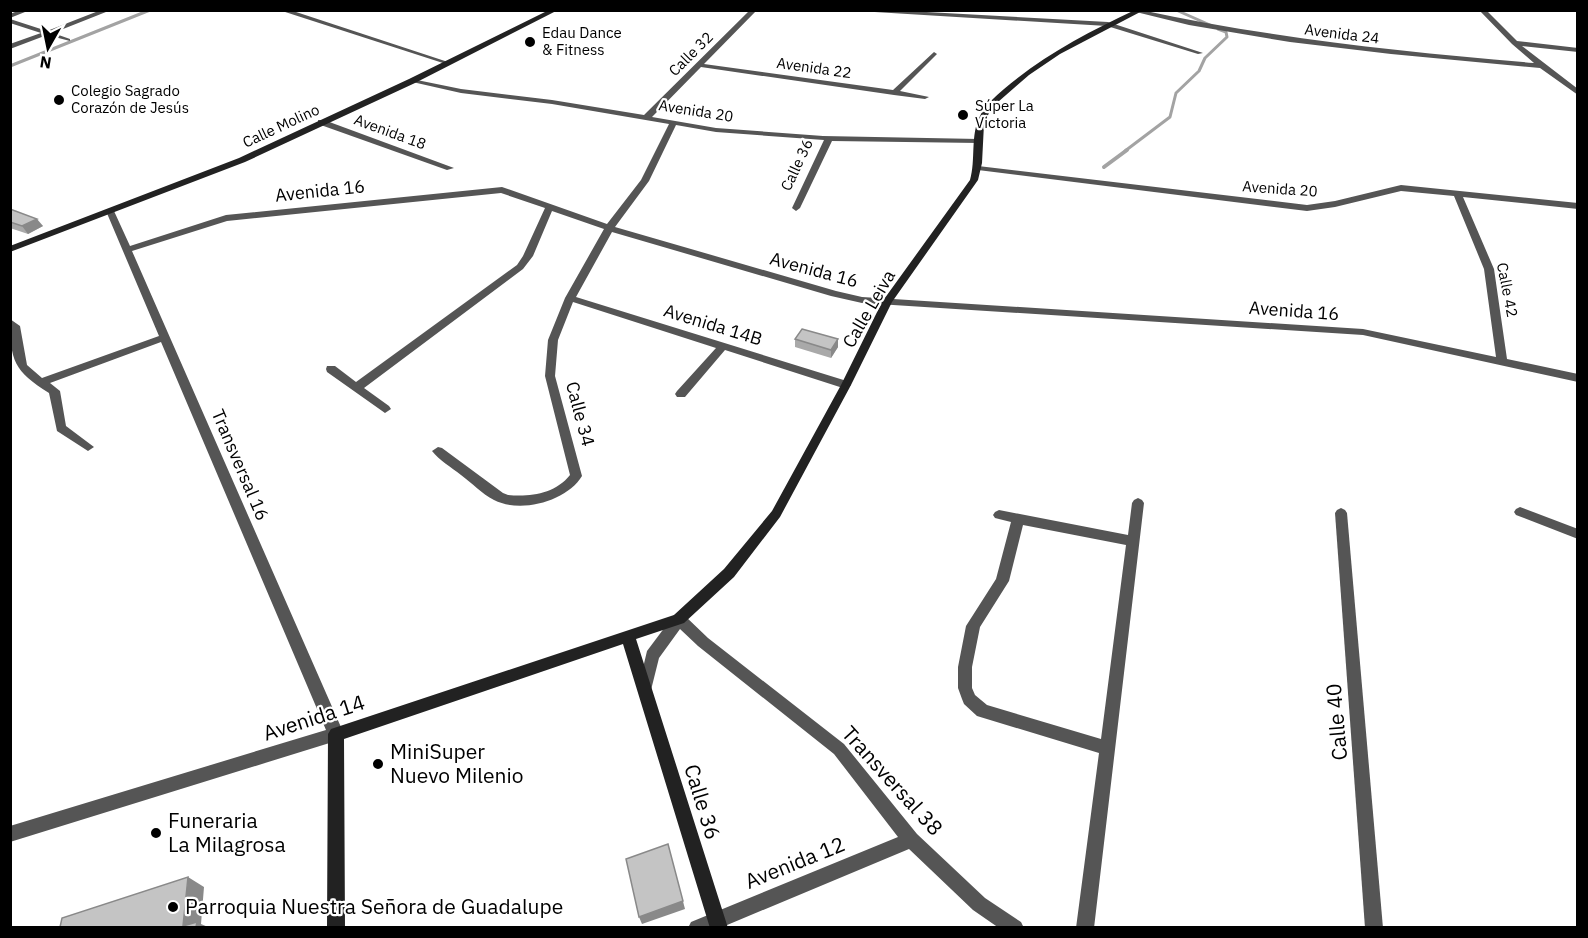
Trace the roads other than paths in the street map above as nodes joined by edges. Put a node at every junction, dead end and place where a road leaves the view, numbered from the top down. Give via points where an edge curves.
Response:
1 (27, 10) edge
2 (108, 10) edge
3 (282, 10) edge
4 (555, 10) edge
5 (754, 10) edge
6 (845, 10) edge
7 (1482, 10) edge
8 (1140, 11) edge
9 (1026, 14) edge
10 (10, 19) edge
11 (1108, 24) junction
12 (48, 33) junction
13 (68, 40) dead end
14 (1514, 43) junction
15 (10, 47) edge
16 (1578, 50) edge
17 (1200, 53) dead end
18 (934, 54) dead end
19 (448, 63) junction
20 (699, 65) junction
21 (1543, 66) junction
22 (412, 81) junction
23 (894, 93) junction
24 (1578, 93) edge
25 (926, 97) dead end
26 (647, 117) junction
27 (321, 122) junction
28 (673, 124) junction
29 (830, 138) junction
30 (979, 141) junction
31 (450, 168) dead end
32 (978, 168) junction
33 (1457, 193) junction
34 (550, 206) junction
35 (1578, 207) edge
36 (796, 208) dead end
37 (110, 211) junction
38 (609, 228) junction
39 (10, 249) edge
40 (128, 249) junction
41 (570, 298) junction
42 (887, 302) junction
43 (10, 322) edge
44 (165, 337) junction
45 (723, 346) junction
46 (1502, 362) junction
47 (331, 369) dead end
48 (1578, 378) edge
49 (40, 383) junction
50 (846, 385) junction
51 (356, 388) junction
52 (681, 394) dead end
53 (385, 409) dead end
54 (88, 447) dead end
55 (438, 451) dead end
56 (1138, 503) dead end
57 (1520, 512) dead end
58 (1341, 513) dead end
59 (999, 515) dead end
60 (1018, 519) junction
61 (1577, 538) edge
62 (1133, 541) junction
63 (678, 619) junction
64 (628, 636) junction
65 (645, 689) junction
66 (336, 734) junction
67 (1107, 748) junction
68 (10, 834) edge
69 (911, 840) junction
70 (718, 923) edge
71 (336, 927) edge
72 (697, 927) edge
73 (1015, 927) edge
74 (1085, 927) edge
75 (1374, 927) edge

1 - 10 street
2 - 12 street
3 - 19 street
4 - 19 main road, Calle Molino
5 - 20 street, Calle 32
6 - 9 street
7 - 14 street
8 - 11 main road, Calle Leiva
8 - 21 street, Avenida 24 via 1298,42
9 - 11 street
10 - 12 street
11 - 17 street
11 - 30 main road, Calle Leiva via 1074,41 994,101 981,122
12 - 13 street
12 - 15 street
14 - 16 street
14 - 21 street
18 - 23 street
19 - 22 main road, Calle Molino
20 - 23 street, Avenida 22
20 - 26 street, Calle 32
21 - 24 street
22 - 26 street, Avenida 20 via 461,92
22 - 27 main road, Calle Molino
23 - 25 street, Avenida 22
26 - 28 street, Avenida 20
27 - 31 street, Avenida 18
27 - 37 main road, Calle Molino via 242,160
28 - 29 street, Avenida 20
28 - 38 street, Calle 34 via 645,181
29 - 30 street, Avenida 20
29 - 36 street, Calle 36
30 - 32 main road, Calle Leiva
32 - 33 street, Avenida 20 via 1307,208 1401,188
32 - 42 main road, Calle Leiva via 974,180
33 - 35 street, Avenida 20
33 - 46 street, Calle 42 via 1489,269
34 - 38 street, Avenida 16
34 - 40 street, Avenida 16 via 502,190 249,215 212,221
34 - 51 street via 520,267
37 - 39 main road, Calle Molino
37 - 40 street, Transversal 16
38 - 41 street, Calle 34
38 - 42 street, Avenida 16 via 834,294
40 - 44 street, Transversal 16
41 - 45 street, Avenida 14B
41 - 55 street, Calle 34 via 553,340 550,376 576,476 571,484 562,490 510,501
42 - 46 street, Avenida 16 via 1363,332
42 - 50 main road, Calle Leiva
43 - 49 street via 15,326 19,361 25,375
44 - 49 street
44 - 66 street, Transversal 16
45 - 50 street, Avenida 14B
45 - 52 street
46 - 48 street, Avenida 16
47 - 51 street
49 - 54 street via 54,391 61,429
50 - 63 main road, Calle Leiva via 761,536 707,596
51 - 53 street
56 - 62 street
57 - 61 street
58 - 75 street, Calle 40
59 - 60 street
60 - 62 street
60 - 67 street via 1002,581 973,626 965,667 969,699 982,711
62 - 67 street
63 - 64 main road, Calle Leiva
63 - 65 street, Calle 36 via 652,656
63 - 69 street, Transversal 38 via 839,749
64 - 65 main road, Calle 36
64 - 66 main road, Avenida 14
65 - 70 main road, Calle 36
66 - 68 street, Avenida 14
66 - 71 main road
67 - 74 street
69 - 70 street, Avenida 12
69 - 73 street, Transversal 38 via 980,903
70 - 72 street, Avenida 12

